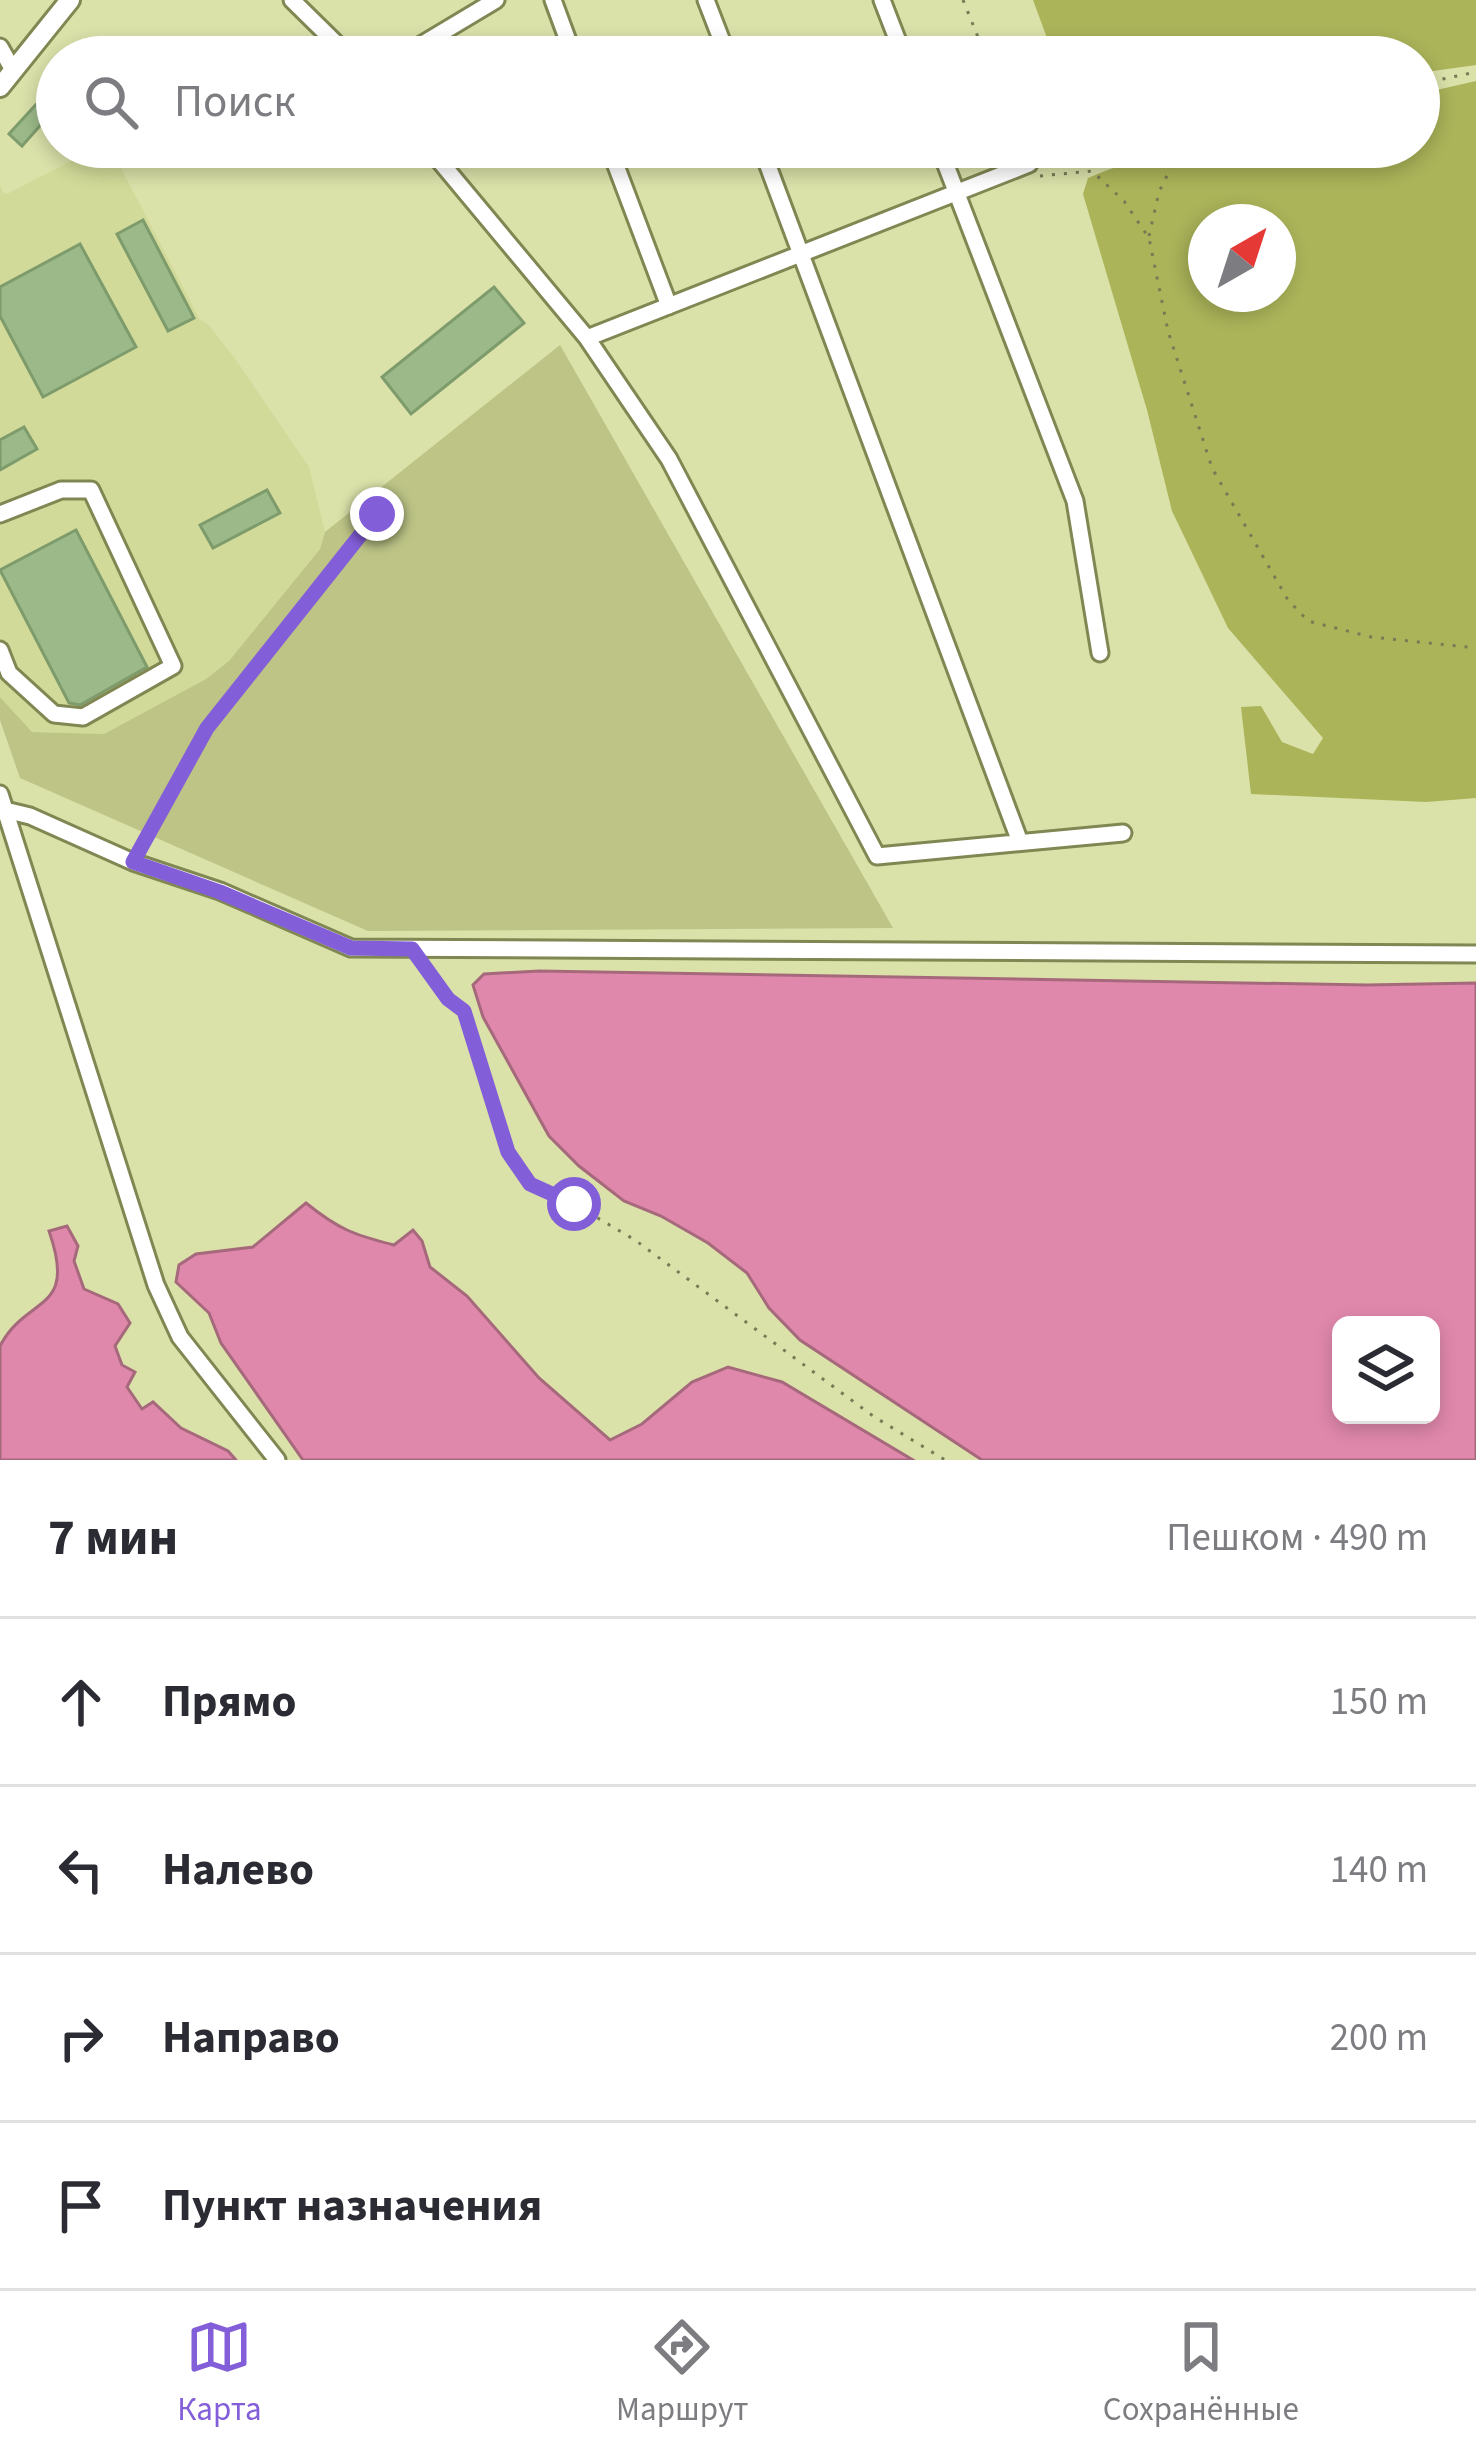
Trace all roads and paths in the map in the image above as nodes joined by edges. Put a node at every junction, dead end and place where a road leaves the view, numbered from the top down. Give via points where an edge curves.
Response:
1 (70, 0) edge
2 (292, 0) edge
3 (496, 0) edge
4 (553, 0) edge
5 (706, 0) edge
6 (882, 0) edge
7 (963, 0) edge
8 (41, 36) edge
9 (329, 36) edge
10 (436, 36) edge
11 (566, 36) edge
12 (720, 36) edge
13 (896, 36) edge
14 (978, 36) edge
15 (36, 42) edge
16 (0, 46) edge
17 (13, 70) junction
18 (1476, 72) edge
19 (1440, 80) edge
20 (0, 87) edge
21 (445, 168) edge
22 (617, 168) edge
23 (769, 168) edge
24 (947, 168) edge
25 (1170, 168) edge
26 (1032, 170) joint
27 (957, 192) junction
28 (1149, 238) junction
29 (801, 254) junction
30 (669, 306) junction
31 (587, 338) junction
32 (0, 514) edge
33 (377, 514) dead end
34 (1476, 648) edge
35 (0, 650) edge
36 (1100, 653) dead end
37 (2, 806) edge
38 (1123, 833) dead end
39 (1020, 842) junction
40 (133, 862) junction
41 (412, 949) junction
42 (1476, 954) edge
43 (277, 1460) edge
44 (945, 1460) edge

1 - 8 main road
2 - 9 street
3 - 10 street
4 - 11 street
5 - 12 street
6 - 13 street
7 - 14 path
15 - 17 main road
16 - 17 street
17 - 20 main road
18 - 19 path
21 - 31 street
22 - 30 street
23 - 29 street
24 - 27 street
25 - 28 path
26 - 27 street
26 - 28 path via 1092,171
27 - 29 street
27 - 36 street via 1076,501
28 - 34 path via 1168,331 1212,468 1288,599 1308,621 1370,638
29 - 30 street
29 - 39 street
30 - 31 street
31 - 39 street via 669,459 877,856
32 - 35 street via 61,490 91,490 173,666 83,717 54,714 9,674
33 - 40 path via 207,728
37 - 40 street
37 - 43 street via 156,1285 180,1336
38 - 39 street
40 - 41 street via 351,948
41 - 42 street
41 - 44 path via 464,1011 508,1152 530,1184 635,1240

